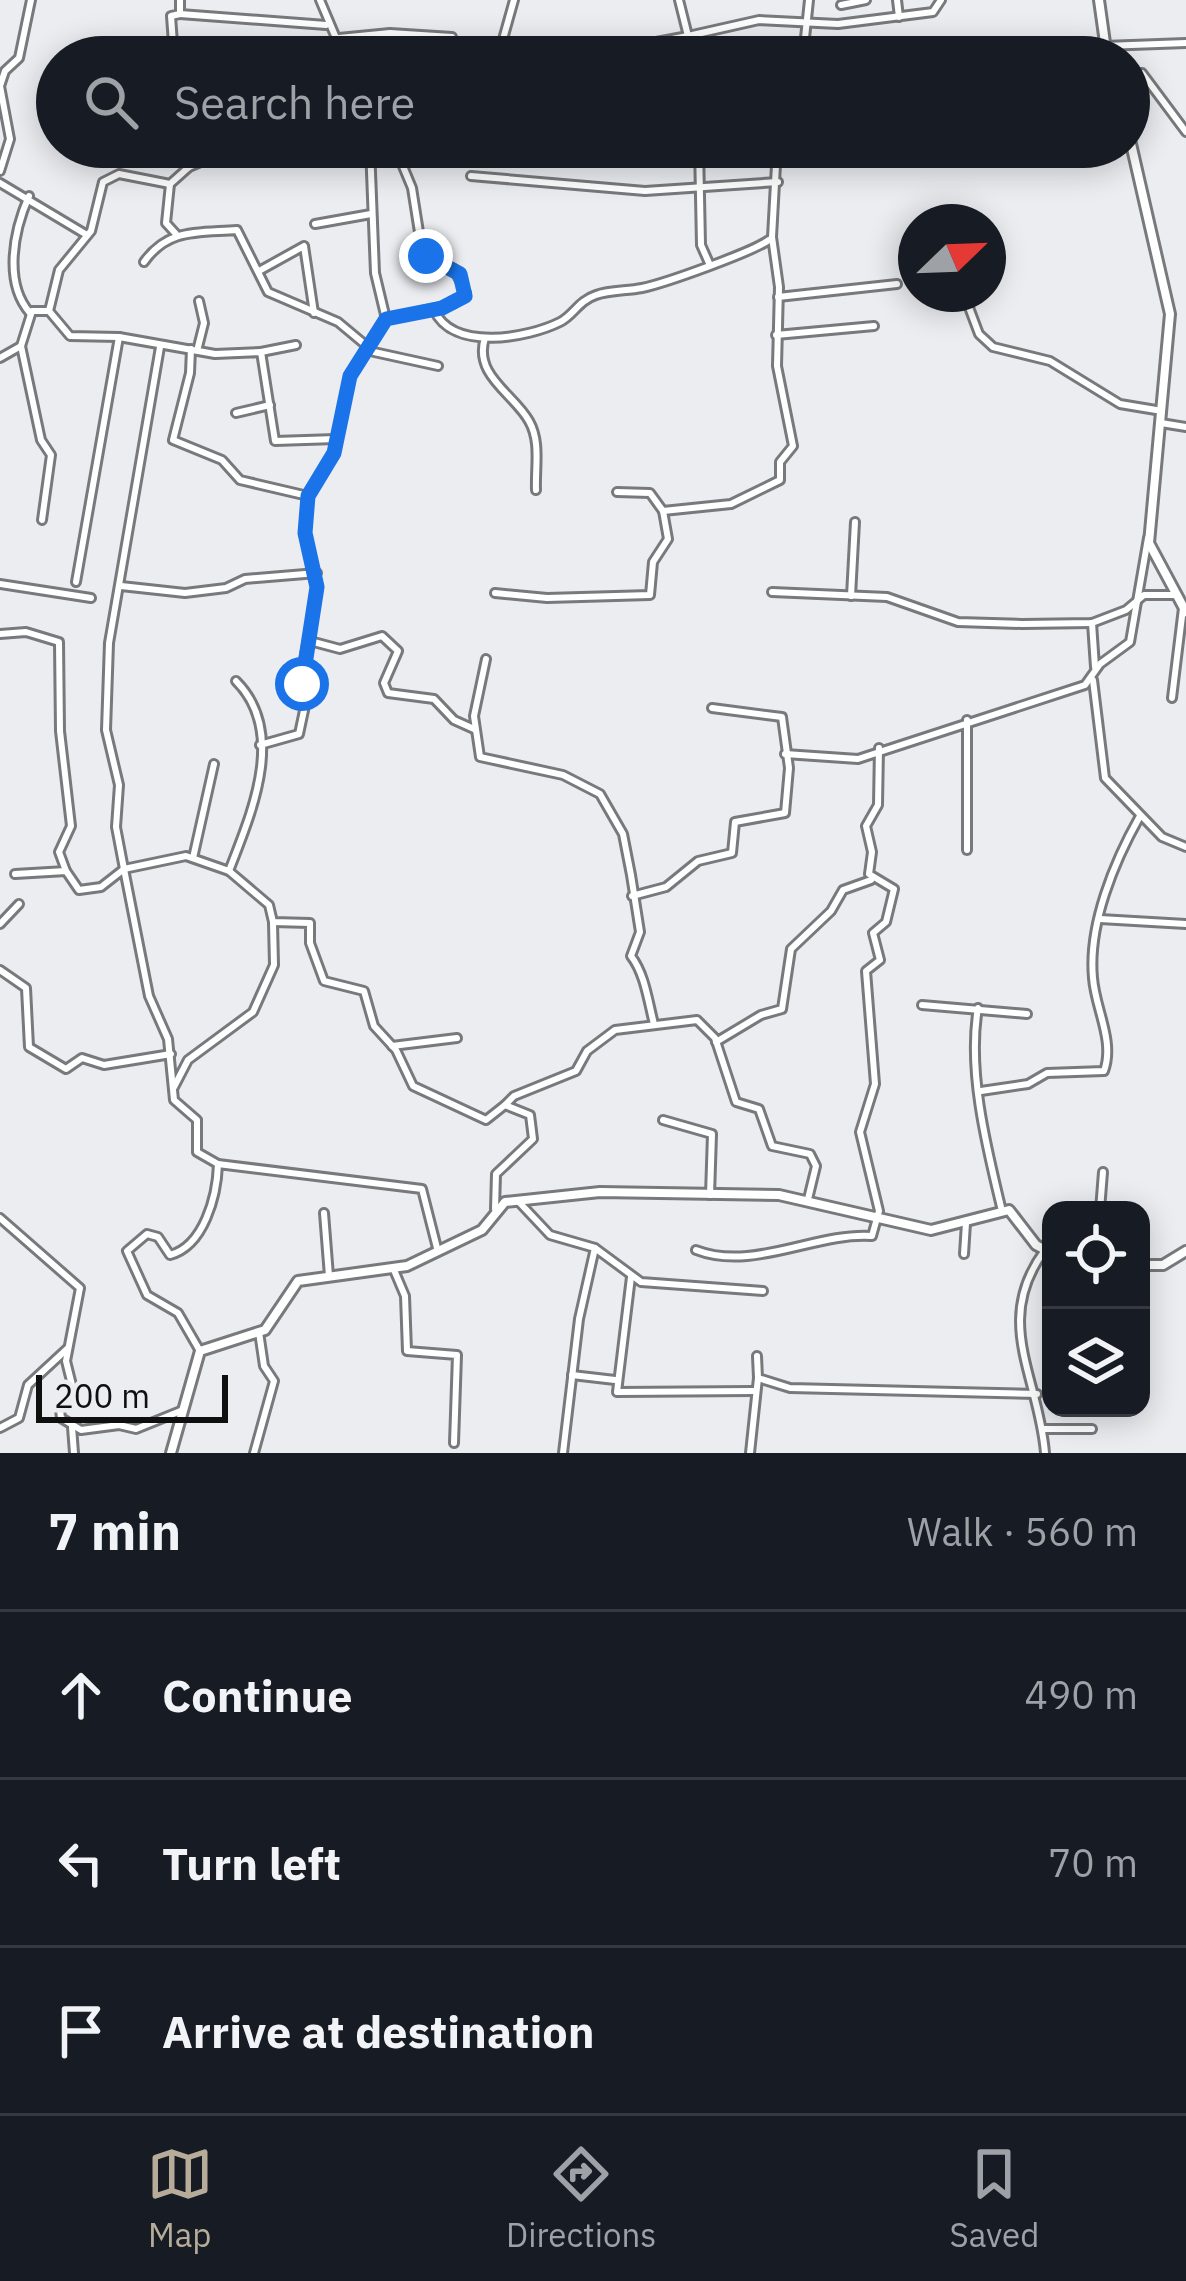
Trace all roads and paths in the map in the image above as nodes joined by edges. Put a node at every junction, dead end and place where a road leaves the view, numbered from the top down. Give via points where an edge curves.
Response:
1 (31, 0) edge
2 (180, 0) edge
3 (320, 0) edge
4 (514, 0) edge
5 (679, 0) edge
6 (809, 0) edge
7 (866, 0) edge
8 (897, 0) edge
9 (941, 0) edge
10 (1099, 0) edge
11 (841, 5) dead end
12 (180, 14) junction
13 (899, 17) junction
14 (807, 23) junction
15 (326, 26) junction
16 (173, 36) edge
17 (337, 36) edge
18 (359, 36) edge
19 (436, 36) edge
20 (505, 36) edge
21 (688, 36) joint
22 (805, 36) edge
23 (1103, 36) edge
24 (1186, 44) edge
25 (1150, 45) edge
26 (1150, 84) edge
27 (0, 101) edge
28 (1186, 132) edge
29 (188, 168) edge
30 (370, 168) edge
31 (403, 168) edge
32 (701, 168) edge
33 (778, 168) edge
34 (1137, 168) edge
35 (0, 171) edge
36 (471, 176) dead end
37 (778, 182) junction
38 (0, 183) edge
39 (170, 184) junction
40 (702, 188) junction
41 (29, 196) junction
42 (371, 213) junction
43 (315, 224) dead end
44 (176, 234) junction
45 (87, 235) junction
46 (772, 237) junction
47 (144, 262) dead end
48 (709, 263) junction
49 (259, 272) junction
50 (897, 284) dead end
51 (778, 298) junction
52 (199, 301) dead end
53 (49, 306) junction
54 (434, 309) junction
55 (971, 312) edge
56 (30, 313) junction
57 (314, 313) junction
58 (386, 319) junction
59 (874, 326) dead end
60 (776, 335) junction
61 (118, 337) junction
62 (484, 338) junction
63 (368, 341) junction
64 (296, 345) dead end
65 (21, 346) junction
66 (160, 347) junction
67 (194, 348) junction
68 (261, 352) junction
69 (0, 358) edge
70 (438, 366) dead end
71 (269, 405) junction
72 (1162, 410) junction
73 (236, 413) dead end
74 (1161, 423) junction
75 (1186, 427) edge
76 (336, 439) junction
77 (536, 490) dead end
78 (617, 492) dead end
79 (308, 496) junction
80 (663, 511) junction
81 (42, 520) dead end
82 (855, 522) dead end
83 (1149, 533) junction
84 (317, 573) junction
85 (76, 582) dead end
86 (0, 584) edge
87 (121, 586) junction
88 (495, 592) dead end
89 (772, 592) dead end
90 (1179, 595) junction
91 (851, 596) junction
92 (92, 598) dead end
93 (1137, 602) junction
94 (1185, 610) edge
95 (1092, 623) junction
96 (0, 634) edge
97 (310, 641) junction
98 (487, 659) dead end
99 (1095, 669) junction
100 (236, 682) dead end
101 (1172, 698) dead end
102 (712, 708) dead end
103 (967, 720) junction
104 (474, 729) junction
105 (260, 745) junction
106 (879, 748) junction
107 (785, 754) junction
108 (214, 764) dead end
109 (1140, 816) junction
110 (1186, 848) edge
111 (967, 850) dead end
112 (194, 858) junction
113 (124, 869) junction
114 (66, 871) junction
115 (229, 872) junction
116 (15, 874) dead end
117 (871, 880) junction
118 (632, 896) junction
119 (19, 904) dead end
120 (1099, 919) junction
121 (273, 922) junction
122 (0, 924) edge
123 (1186, 924) edge
124 (0, 970) edge
125 (922, 1005) dead end
126 (978, 1008) junction
127 (1027, 1014) dead end
128 (654, 1024) junction
129 (457, 1038) dead end
130 (715, 1042) junction
131 (392, 1046) junction
132 (171, 1054) junction
133 (174, 1087) junction
134 (981, 1091) junction
135 (505, 1105) junction
136 (662, 1120) dead end
137 (218, 1164) junction
138 (1103, 1172) dead end
139 (710, 1196) junction
140 (808, 1199) junction
141 (1101, 1201) edge
142 (518, 1202) junction
143 (495, 1209) junction
144 (1002, 1211) junction
145 (324, 1213) dead end
146 (0, 1218) edge
147 (877, 1220) junction
148 (966, 1223) junction
149 (1042, 1245) edge
150 (436, 1248) junction
151 (595, 1248) junction
152 (696, 1250) dead end
153 (1186, 1251) edge
154 (964, 1254) dead end
155 (1042, 1258) edge
156 (1150, 1264) edge
157 (394, 1270) junction
158 (329, 1276) junction
159 (631, 1277) junction
160 (763, 1292) dead end
161 (260, 1332) junction
162 (67, 1349) junction
163 (200, 1351) junction
164 (757, 1356) dead end
165 (572, 1375) junction
166 (758, 1378) junction
167 (615, 1380) junction
168 (753, 1391) junction
169 (1037, 1394) junction
170 (184, 1410) junction
171 (73, 1427) junction
172 (0, 1429) edge
173 (1043, 1429) junction
174 (1092, 1429) dead end
175 (454, 1443) dead end
176 (175, 1452) edge
177 (74, 1453) edge
178 (254, 1453) edge
179 (563, 1453) edge
180 (750, 1453) edge
181 (1045, 1453) edge

1 - 27 street via 20,58 5,71
2 - 12 street
3 - 15 street
4 - 20 street
5 - 21 street
6 - 14 street
7 - 11 street
8 - 13 street
9 - 13 street via 933,11
10 - 23 street
12 - 15 street
12 - 16 street via 171,16
13 - 14 street
14 - 21 street via 759,20
14 - 22 street
15 - 17 street
18 - 19 street
24 - 25 street
26 - 28 street
27 - 35 street via 10,139
29 - 39 street
30 - 42 street
31 - 54 street via 422,251 454,269 465,287 463,300
32 - 40 street
33 - 37 street
34 - 72 street via 1170,314
36 - 40 street via 617,190
37 - 40 street
37 - 46 street
38 - 41 street
39 - 44 street via 166,224
39 - 45 street via 107,178
40 - 48 street via 701,245
41 - 45 street
41 - 56 street via 13,238
42 - 43 street
42 - 58 street
44 - 47 street
44 - 49 street via 237,230
45 - 53 street via 59,270
46 - 48 street via 754,252
46 - 51 street
48 - 62 street via 647,287 596,295 558,322
49 - 57 street via 268,292
49 - 57 street via 304,246
50 - 51 street
51 - 60 street
52 - 67 street via 204,323
53 - 56 street
53 - 61 street via 70,336
54 - 58 street
54 - 62 street via 440,321
55 - 72 street via 993,347 1050,361 1120,404
56 - 65 street
57 - 63 street
58 - 63 street
59 - 60 street
60 - 80 street via 793,446 779,462 780,480 727,505
61 - 66 street
61 - 85 street
62 - 77 street via 489,374 532,427
63 - 70 street via 374,352
63 - 76 street via 346,388
64 - 68 street
65 - 69 street
65 - 81 street via 51,454
66 - 67 street
66 - 87 street
67 - 68 street
67 - 79 street via 173,440 222,460 240,480
68 - 71 street
71 - 73 street
71 - 76 street via 278,443
72 - 74 street
74 - 75 street
74 - 83 street
76 - 79 street
78 - 80 street via 650,493
79 - 84 street via 305,533
80 - 88 street via 668,538 653,562 650,596
82 - 91 street
83 - 90 street via 1152,553
83 - 93 street
84 - 87 street via 185,593
84 - 97 street
86 - 92 street
87 - 113 street via 109,643 106,730
89 - 91 street
90 - 93 street
90 - 94 street
91 - 95 street via 887,598 958,622
93 - 95 street
93 - 99 street via 1130,642
94 - 101 street
95 - 99 street
96 - 114 street via 59,642 71,826 59,852
97 - 104 street via 340,650 381,636 398,651 384,683 388,693 434,699
97 - 105 street via 299,734
98 - 104 street
99 - 103 street via 1078,689
99 - 109 street via 1105,778
100 - 105 street via 255,714
102 - 107 street via 779,714
103 - 106 street
103 - 111 street
104 - 118 street via 483,759 563,775 600,794 622,834
105 - 115 street via 258,794
106 - 107 street via 854,760
106 - 117 street via 878,805 866,826
107 - 118 street via 784,815 735,822 732,854 698,861 666,886
108 - 112 street
109 - 110 street
109 - 120 street
112 - 113 street
112 - 115 street
113 - 114 street via 101,887 79,890
113 - 132 street via 148,996
114 - 116 street
115 - 121 street via 268,904
117 - 130 street via 843,890 790,949 782,1009
117 - 147 street via 894,889 886,922 873,933 881,958 866,971 875,1084 860,1132
118 - 128 street via 640,932 631,956 645,976
119 - 122 street
120 - 123 street
120 - 134 street via 1092,972 1105,1071 1047,1073
121 - 131 street via 310,922 324,981 364,991 374,1026
121 - 133 street via 274,965 253,1012 188,1060
124 - 132 street via 26,988 29,1047 52,1064 66,1069 82,1058 104,1065
125 - 126 street
126 - 127 street
126 - 134 street
128 - 130 street via 697,1020
128 - 135 street via 611,1032 576,1072
129 - 131 street
130 - 140 street via 731,1094 740,1106 759,1109 766,1140 778,1151 810,1154 816,1166
131 - 135 street via 407,1079 429,1097 486,1120
132 - 133 street
133 - 137 street via 176,1105 198,1122 194,1147
134 - 144 street
135 - 143 street via 530,1114 534,1135 496,1174
136 - 139 street via 712,1134
137 - 150 street via 422,1190
137 - 163 street via 204,1225 185,1250 170,1256 147,1234 127,1251 147,1295 172,1306
138 - 141 street
139 - 140 street
139 - 142 street via 600,1192
140 - 147 street
142 - 143 street
142 - 151 street via 550,1235
143 - 150 street via 482,1229
144 - 148 street
144 - 149 street
145 - 158 street
146 - 162 street via 79,1284
147 - 148 street via 925,1230
147 - 152 street via 872,1236 850,1233 747,1256
148 - 154 street
150 - 157 street
151 - 159 street
151 - 165 street
153 - 156 street
155 - 169 street via 1019,1303 1022,1357
157 - 158 street
157 - 175 street via 405,1296 407,1351 458,1355
158 - 161 street via 298,1281
159 - 160 street via 671,1288
159 - 167 street
161 - 163 street
161 - 178 street via 274,1384
162 - 171 street via 74,1394 59,1413
162 - 172 street via 28,1385 19,1418
163 - 170 street
164 - 166 street
165 - 167 street
165 - 179 street
166 - 168 street
166 - 169 street via 865,1393
167 - 168 street via 617,1392
168 - 180 street
169 - 173 street
170 - 171 street via 136,1429
170 - 176 street
171 - 177 street
173 - 174 street
173 - 181 street

